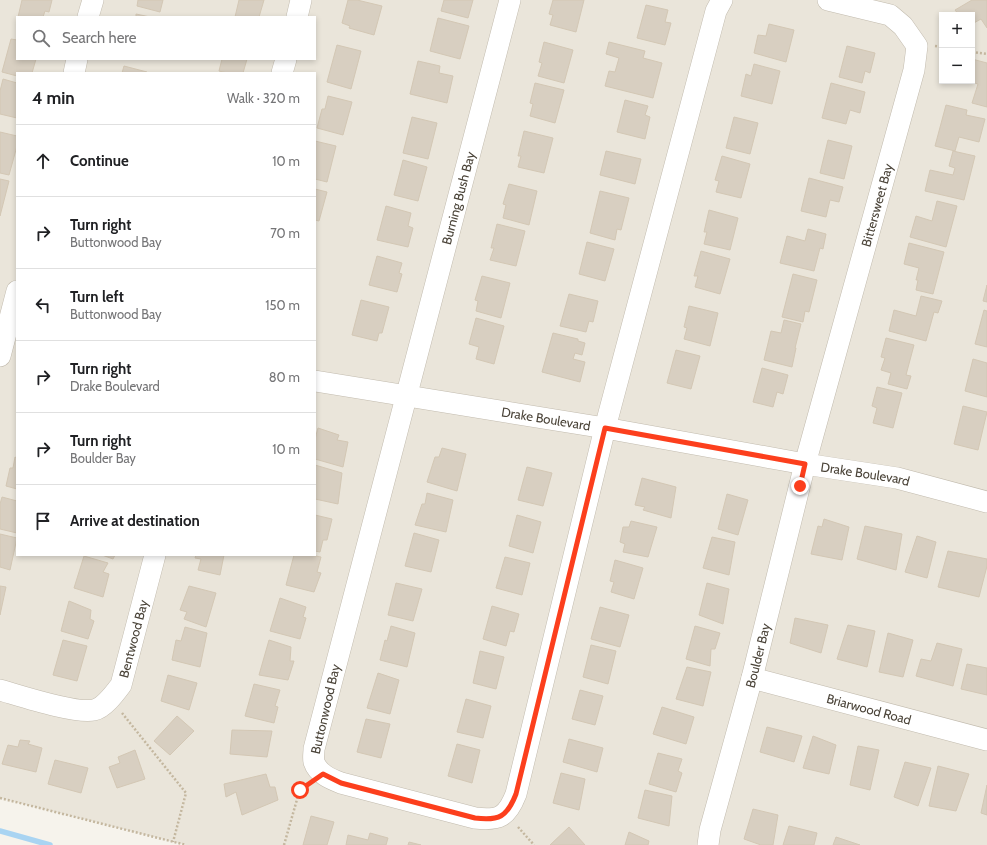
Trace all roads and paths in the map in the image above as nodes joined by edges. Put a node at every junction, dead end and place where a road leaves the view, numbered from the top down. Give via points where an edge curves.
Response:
1 (93, 0) edge
2 (301, 0) edge
3 (510, 0) edge
4 (722, 0) edge
5 (828, 0) edge
6 (88, 16) edge
7 (297, 16) edge
8 (975, 52) edge
9 (987, 54) edge
10 (77, 60) edge
11 (286, 60) edge
12 (74, 72) edge
13 (282, 72) edge
14 (16, 295) edge
15 (9, 321) edge
16 (0, 356) edge
17 (316, 381) edge
18 (405, 396) junction
19 (605, 428) junction
20 (805, 464) junction
21 (987, 502) edge
22 (155, 556) edge
23 (752, 678) junction
24 (0, 690) edge
25 (111, 699) junction
26 (987, 740) edge
27 (323, 774) junction
28 (0, 798) edge
29 (506, 813) junction
30 (173, 842) junction
31 (186, 845) edge
32 (284, 845) edge
33 (534, 845) edge
34 (708, 845) edge

1 - 6 street
2 - 7 street
3 - 18 street, Burning Bush Bay
4 - 19 street via 716,11
5 - 20 street, Bittersweet Bay via 890,15 903,26 917,46 914,70
8 - 9 path
10 - 12 street
11 - 13 street
14 - 15 street
15 - 16 street
17 - 18 street, Drake Boulevard
18 - 19 street, Drake Boulevard
18 - 27 street, Buttonwood Bay via 315,742 314,762
19 - 20 street, Drake Boulevard
19 - 29 street via 516,794
20 - 21 street, Drake Boulevard via 897,478
20 - 23 street, Boulder Bay
22 - 25 street, Bentwood Bay via 121,685
23 - 26 street, Briarwood Road
23 - 34 street, Boulder Bay
24 - 25 street, Bentwood Bay via 74,710 95,710
25 - 30 path via 186,793
27 - 29 street, Buttonwood Bay via 341,783 475,818 490,820
27 - 32 path via 300,790
28 - 30 path
29 - 33 path
30 - 31 path

